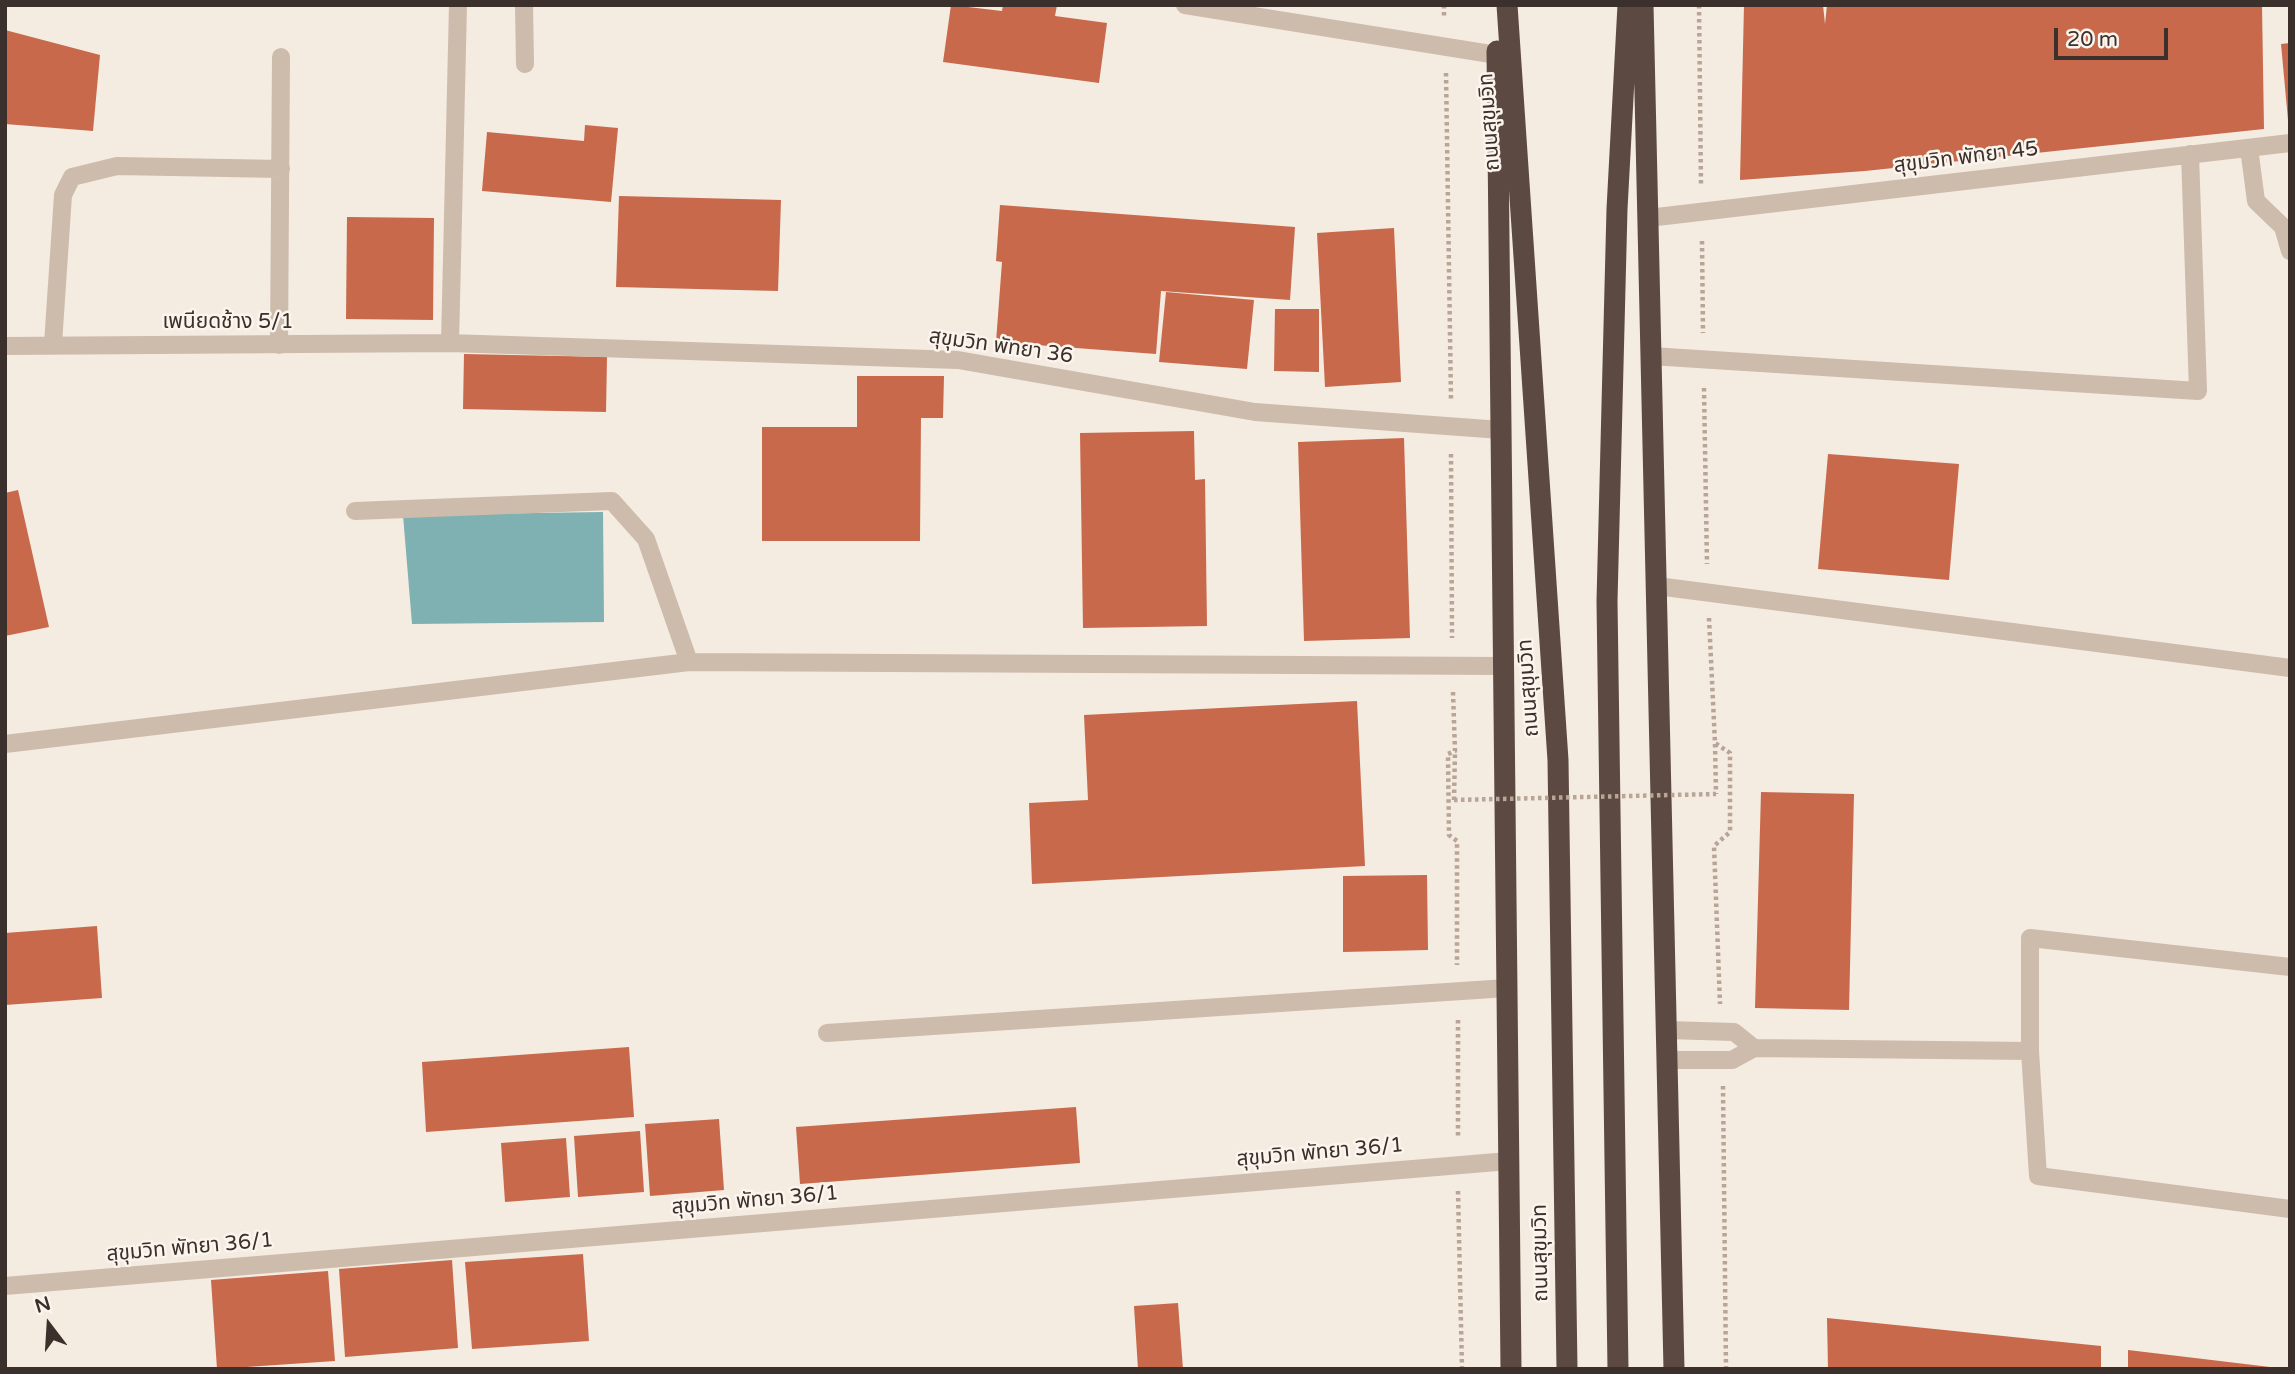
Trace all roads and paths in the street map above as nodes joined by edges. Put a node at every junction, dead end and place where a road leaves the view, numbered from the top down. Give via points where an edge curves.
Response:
1 (458, 5) edge
2 (524, 5) edge
3 (1185, 5) edge
4 (1496, 5) edge
5 (1507, 5) edge
6 (1628, 5) edge
7 (1643, 5) edge
8 (1699, 5) edge
9 (1497, 55) junction
10 (281, 57) dead end
11 (525, 64) dead end
12 (2290, 143) edge
13 (2249, 148) junction
14 (2190, 154) junction
15 (281, 169) junction
16 (1702, 212) junction
17 (1648, 218) junction
18 (2290, 250) edge
19 (450, 343) junction
20 (52, 344) junction
21 (279, 345) junction
22 (5, 346) edge
23 (1651, 356) junction
24 (1704, 360) junction
25 (1501, 430) junction
26 (355, 511) dead end
27 (1657, 586) junction
28 (1708, 593) junction
29 (689, 662) junction
30 (1503, 666) junction
31 (2290, 668) edge
32 (1715, 743) junction
33 (5, 744) edge
34 (1455, 751) dead end
35 (2290, 967) edge
36 (1507, 988) junction
37 (1667, 1030) junction
38 (1721, 1031) junction
39 (827, 1033) dead end
40 (1754, 1048) junction
41 (2030, 1051) junction
42 (1667, 1060) junction
43 (1722, 1060) junction
44 (1509, 1161) junction
45 (2290, 1209) edge
46 (5, 1286) edge
47 (1511, 1369) edge
48 (1567, 1369) edge
49 (1618, 1369) edge
50 (1674, 1369) edge
51 (1726, 1369) edge

1 - 19 street
2 - 11 street
3 - 9 street
4 - 9 highway, ถนนสุขุมวิท
5 - 48 highway, ถนนสุขุมวิท via 1558,760
6 - 49 highway via 1617,209 1607,601
7 - 17 highway
8 - 16 path
9 - 25 highway, ถนนสุขุมวิท
10 - 15 street
12 - 13 street, สุขุมวิท พัทยา 45
13 - 14 street, สุขุมวิท พัทยา 45
13 - 18 street via 2256,201 2283,227
14 - 16 street, สุขุมวิท พัทยา 45
14 - 24 street via 2198,391
15 - 20 street via 117,166 72,177 63,195
15 - 21 street
16 - 17 street, สุขุมวิท พัทยา 45
16 - 24 path
17 - 23 highway
19 - 21 street, เพนียดช้าง 5/1
19 - 25 street, สุขุมวิท พัทยา 36 via 958,360 1255,412
20 - 21 street, เพนียดช้าง 5/1
20 - 22 street, เพนียดช้าง 5/1
23 - 24 street
23 - 27 highway
24 - 28 path
25 - 30 highway, ถนนสุขุมวิท
26 - 29 street via 612,501 646,539
27 - 28 street
27 - 37 highway
28 - 31 street
28 - 32 path
29 - 30 street
29 - 33 street
30 - 36 highway, ถนนสุขุมวิท
32 - 34 path, bridge via 1716,794 1454,800
32 - 38 path via 1730,753 1730,832 1714,846
35 - 41 street via 2030,938
36 - 39 street
36 - 44 highway, ถนนสุขุมวิท
37 - 38 street
37 - 42 highway
38 - 40 street via 1734,1032
40 - 41 street
40 - 43 street via 1732,1060
41 - 45 street via 2038,1176
42 - 43 street
42 - 50 highway
43 - 51 path
44 - 46 street, สุขุมวิท พัทยา 36/1
44 - 47 highway, ถนนสุขุมวิท

